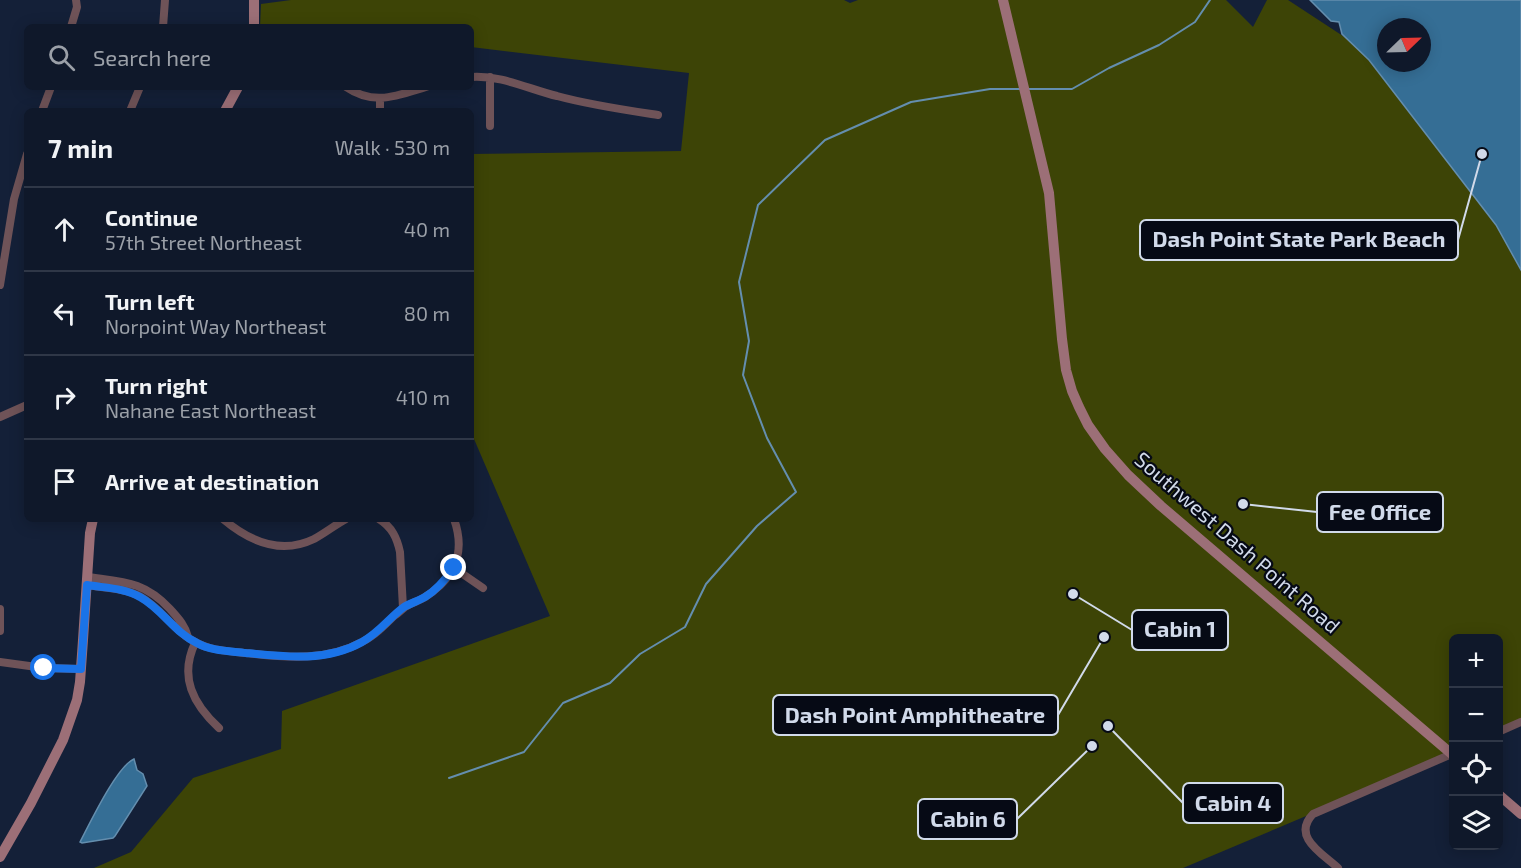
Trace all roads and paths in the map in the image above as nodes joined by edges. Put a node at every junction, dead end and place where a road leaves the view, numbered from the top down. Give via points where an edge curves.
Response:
1 (76, 0) edge
2 (165, 0) edge
3 (254, 0) edge
4 (1003, 0) edge
5 (72, 24) edge
6 (163, 24) edge
7 (254, 24) edge
8 (474, 77) edge
9 (490, 77) junction
10 (50, 90) edge
11 (139, 90) edge
12 (236, 90) edge
13 (352, 90) edge
14 (414, 90) edge
15 (380, 99) junction
16 (43, 108) edge
17 (131, 108) edge
18 (227, 108) edge
19 (380, 108) edge
20 (658, 116) dead end
21 (490, 126) dead end
22 (24, 164) edge
23 (0, 285) edge
24 (24, 406) edge
25 (0, 417) edge
26 (92, 522) edge
27 (227, 522) edge
28 (341, 522) edge
29 (383, 522) edge
30 (455, 522) edge
31 (454, 568) junction
32 (87, 581) junction
33 (483, 588) dead end
34 (404, 608) junction
35 (0, 609) edge
36 (0, 629) edge
37 (195, 643) junction
38 (0, 662) edge
39 (81, 669) junction
40 (1521, 722) edge
41 (219, 728) dead end
42 (1503, 730) edge
43 (1449, 752) edge
44 (1449, 757) edge
45 (1500, 796) edge
46 (1521, 814) edge
47 (0, 857) edge
48 (1338, 868) edge

1 - 5 street
2 - 6 street
3 - 7 main road
4 - 43 main road, Southwest Dash Point Road via 1049,193 1066,369 1088,425 1128,475 1161,506
8 - 9 street
9 - 20 street via 558,96
9 - 21 street
10 - 16 street
11 - 17 street
12 - 18 main road
13 - 15 street
14 - 15 street
15 - 19 street
22 - 23 street via 14,199
24 - 25 street
26 - 32 main road
27 - 28 street via 262,543 283,546 313,540
29 - 34 street via 398,543
30 - 31 street via 459,541
31 - 33 street
31 - 34 street via 432,592
32 - 37 street via 142,598
32 - 39 main road
34 - 37 street via 364,641 328,654 274,656 224,651
35 - 36 street
37 - 41 street via 189,660 189,685 200,707
38 - 39 street
39 - 47 main road via 77,700 63,740
40 - 42 street
44 - 48 street via 1308,819 1305,831 1310,844
45 - 46 main road

